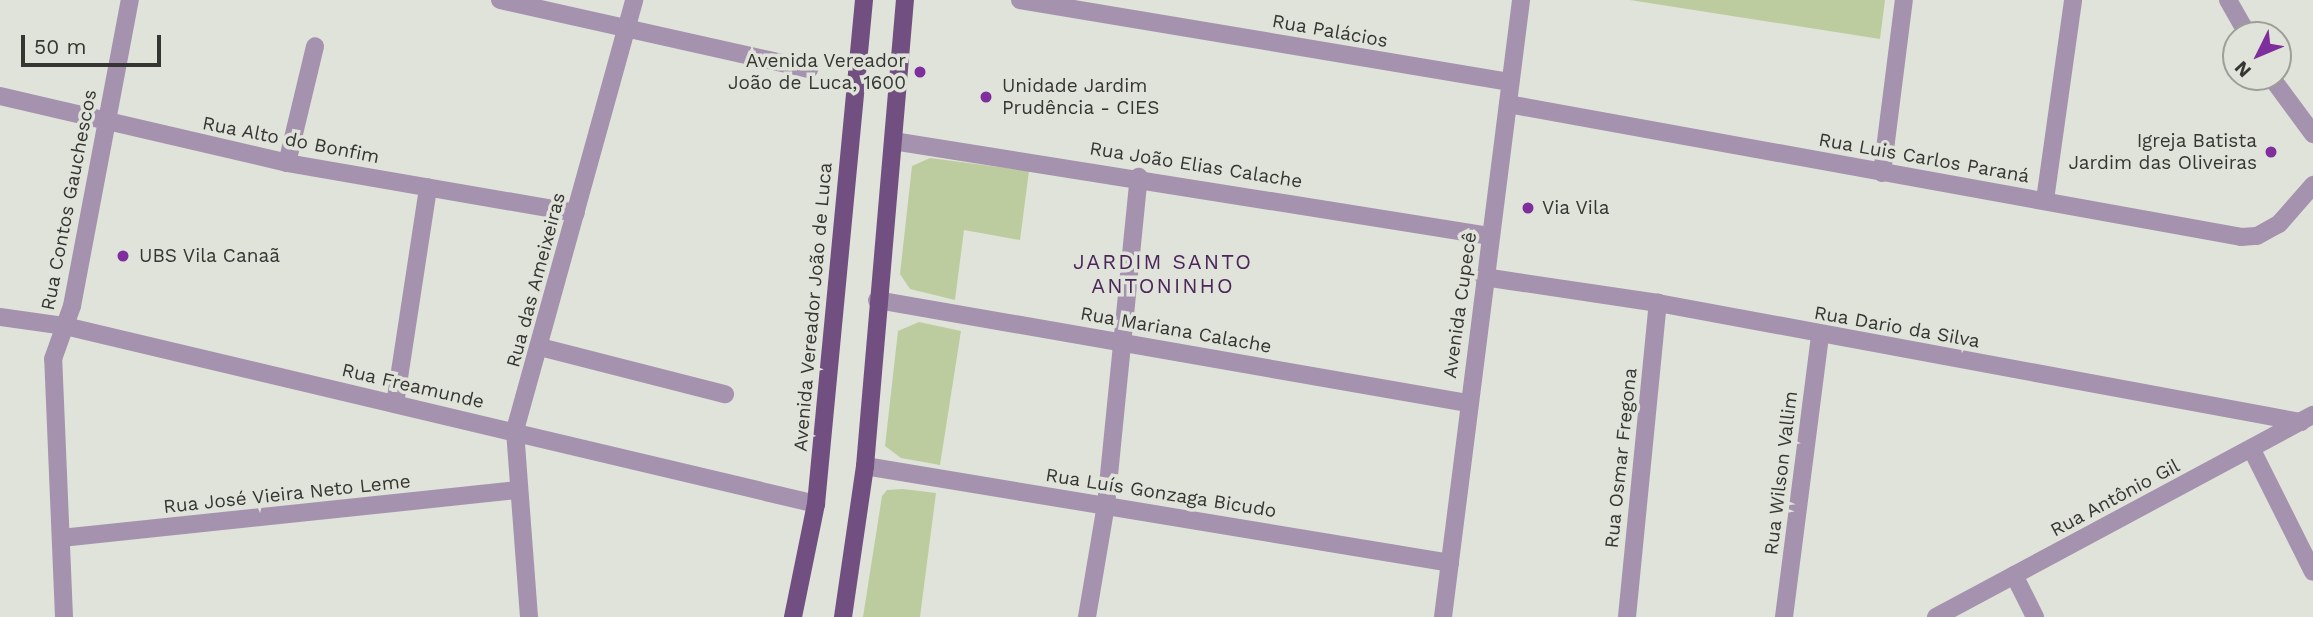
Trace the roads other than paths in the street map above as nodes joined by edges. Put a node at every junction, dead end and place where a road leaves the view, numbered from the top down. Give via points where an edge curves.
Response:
1 (131, 0) edge
2 (500, 0) edge
3 (634, 0) edge
4 (864, 0) edge
5 (905, 0) edge
6 (1020, 0) edge
7 (1521, 0) edge
8 (1904, 0) edge
9 (2073, 0) edge
10 (2228, 0) edge
11 (2240, 21) edge
12 (628, 29) junction
13 (315, 46) dead end
14 (809, 69) dead end
15 (1510, 82) junction
16 (2281, 91) edge
17 (0, 96) edge
18 (1508, 104) junction
19 (104, 120) junction
20 (2313, 134) edge
21 (893, 141) junction
22 (287, 163) junction
23 (1882, 173) junction
24 (1139, 177) junction
25 (2313, 185) edge
26 (428, 188) junction
27 (2045, 200) junction
28 (576, 213) junction
29 (1490, 236) junction
30 (1484, 277) junction
31 (877, 300) junction
32 (1658, 303) junction
33 (0, 317) edge
34 (65, 327) junction
35 (1821, 335) junction
36 (1124, 342) junction
37 (540, 347) junction
38 (725, 394) dead end
39 (1468, 403) junction
40 (395, 404) junction
41 (2307, 419) edge
42 (515, 430) junction
43 (2252, 450) junction
44 (865, 466) junction
45 (518, 490) junction
46 (816, 504) junction
47 (1106, 505) junction
48 (61, 538) junction
49 (1450, 563) junction
50 (2313, 572) edge
51 (2014, 575) junction
52 (64, 617) edge
53 (528, 617) edge
54 (793, 617) edge
55 (843, 617) edge
56 (1087, 617) edge
57 (1443, 617) edge
58 (1627, 617) edge
59 (1784, 617) edge
60 (1936, 617) edge
61 (2035, 617) edge

1 - 19 street, Rua Contos Gauchescos
2 - 12 street
3 - 12 street, Rua das Ameixeiras
4 - 46 main road, Avenida Vereador João de Luca
5 - 21 main road
6 - 15 street, Rua Palácios
7 - 15 street, Avenida Cupecê
8 - 23 street
9 - 27 street
10 - 11 street
12 - 14 street
12 - 28 street, Rua das Ameixeiras
13 - 22 street
15 - 18 street, Avenida Cupecê
16 - 20 street
17 - 19 street, Rua Alto do Bonfim
18 - 23 street, Rua Luis Carlos Paraná
18 - 29 street, Avenida Cupecê
19 - 22 street, Rua Alto do Bonfim
19 - 34 street, Rua Contos Gauchescos
21 - 24 street, Rua João Elias Calache
21 - 31 main road
22 - 26 street, Rua Alto do Bonfim
23 - 27 street, Rua Luis Carlos Paraná
24 - 29 street, Rua João Elias Calache
24 - 36 street
25 - 27 street, Rua Luis Carlos Paraná via 2279,224 2257,236 2241,237
26 - 28 street, Rua Alto do Bonfim
26 - 40 street
28 - 37 street, Rua das Ameixeiras
29 - 30 street, Avenida Cupecê
30 - 32 street, Rua Dario da Silva
30 - 39 street, Avenida Cupecê
31 - 36 street, Rua Mariana Calache
31 - 44 main road
32 - 35 street, Rua Dario da Silva
32 - 58 street, Rua Osmar Fregona
33 - 34 street, Rua Freamunde
34 - 40 street, Rua Freamunde
34 - 48 street, Rua Contos Gauchescos via 53,359
35 - 41 street, Rua Dario da Silva
35 - 59 street, Rua Wilson Vallim
36 - 39 street, Rua Mariana Calache
36 - 47 street
37 - 38 street
37 - 42 street, Rua das Ameixeiras
39 - 49 street, Avenida Cupecê
40 - 42 street, Rua Freamunde
41 - 43 street, Rua Antônio Gil
42 - 45 street, Rua das Ameixeiras
42 - 46 street, Rua Freamunde
43 - 50 street
43 - 51 street, Rua Antônio Gil
44 - 47 street, Rua Luís Gonzaga Bicudo
44 - 55 main road
45 - 48 street, Rua José Vieira Neto Leme
45 - 53 street, Rua das Ameixeiras
46 - 54 main road, Avenida Vereador João de Luca
47 - 49 street, Rua Luís Gonzaga Bicudo
47 - 56 street
48 - 52 street, Rua Contos Gauchescos
49 - 57 street, Avenida Cupecê
51 - 60 street, Rua Antônio Gil
51 - 61 street

